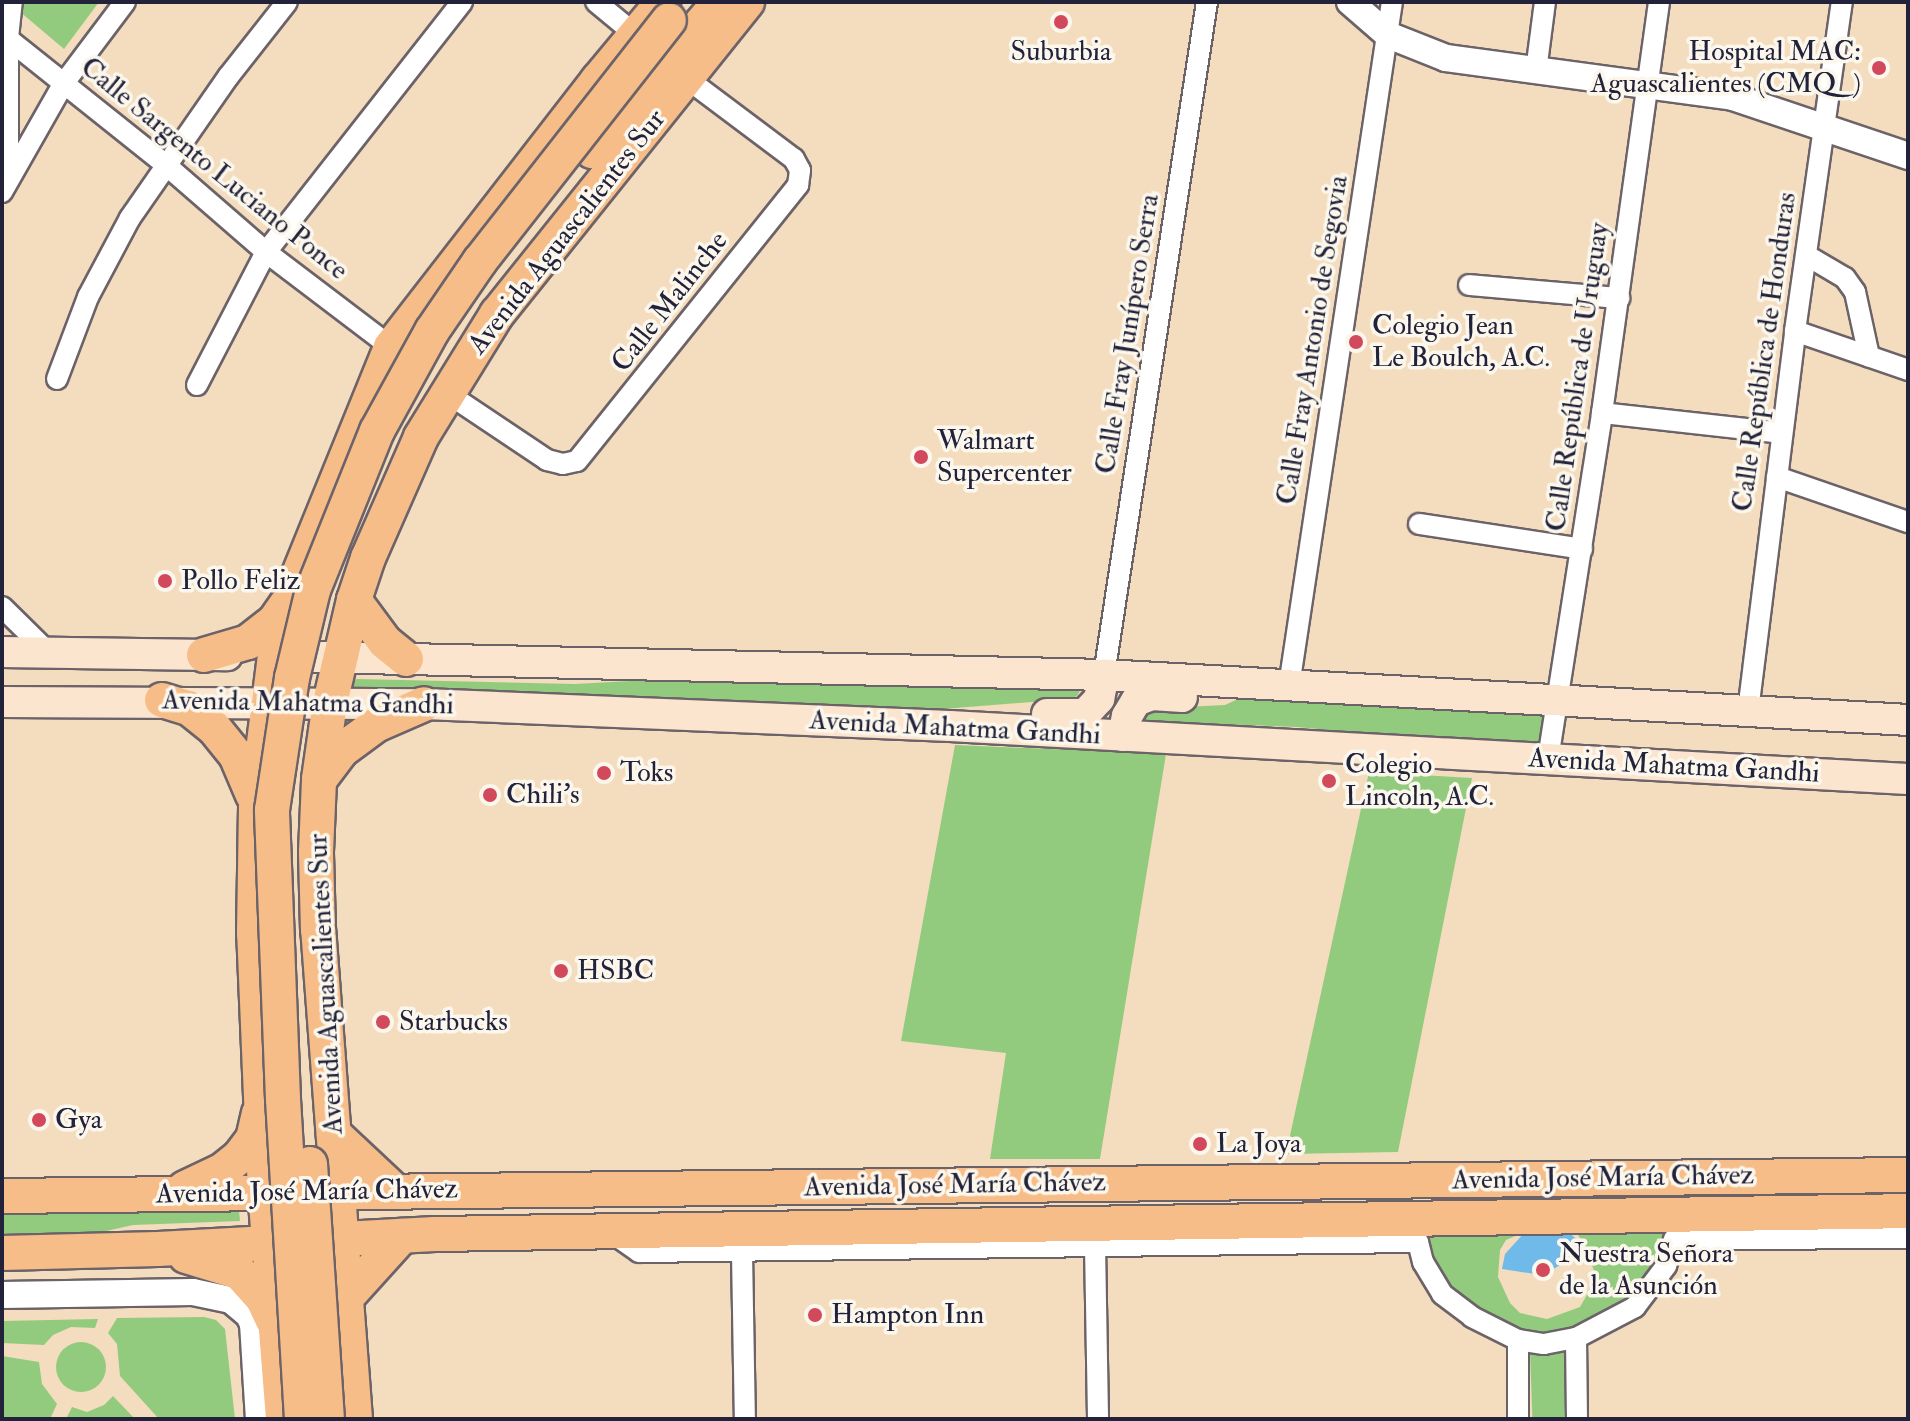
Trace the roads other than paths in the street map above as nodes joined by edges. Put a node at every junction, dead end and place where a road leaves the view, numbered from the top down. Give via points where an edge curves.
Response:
1 (12, 2) edge
2 (125, 2) edge
3 (287, 2) edge
4 (462, 2) edge
5 (596, 2) edge
6 (663, 2) edge
7 (685, 2) edge
8 (720, 2) edge
9 (747, 2) edge
10 (1207, 2) edge
11 (1350, 2) edge
12 (1392, 2) edge
13 (1545, 2) edge
14 (1659, 2) edge
15 (1842, 2) edge
16 (636, 35) junction
17 (1388, 35) junction
18 (5, 36) edge
19 (1536, 71) junction
20 (686, 78) junction
21 (64, 83) junction
22 (1647, 85) junction
23 (1824, 126) junction
24 (1908, 156) edge
25 (166, 165) junction
26 (5, 184) edge
27 (266, 252) junction
28 (1806, 255) junction
29 (1469, 285) dead end
30 (1619, 298) junction
31 (1795, 331) junction
32 (391, 347) junction
33 (1869, 356) junction
34 (1908, 370) edge
35 (57, 379) dead end
36 (197, 385) dead end
37 (447, 393) junction
38 (1602, 413) junction
39 (1782, 433) junction
40 (1777, 477) junction
41 (1908, 522) edge
42 (1419, 524) dead end
43 (1582, 549) junction
44 (292, 595) junction
45 (2, 607) edge
46 (347, 628) junction
47 (2, 652) edge
48 (48, 652) junction
49 (204, 655) junction
50 (275, 656) junction
51 (406, 659) junction
52 (1104, 675) junction
53 (1256, 684) junction
54 (1289, 686) junction
55 (162, 700) junction
56 (1557, 700) junction
57 (2, 702) edge
58 (267, 702) junction
59 (330, 703) junction
60 (424, 704) junction
61 (1748, 711) junction
62 (1908, 720) edge
63 (950, 726) junction
64 (1123, 736) junction
65 (1548, 759) junction
66 (319, 779) junction
67 (1908, 779) edge
68 (256, 806) junction
69 (255, 848) junction
70 (316, 852) junction
71 (262, 1102) junction
72 (334, 1134) junction
73 (1908, 1175) edge
74 (395, 1191) junction
75 (265, 1192) junction
76 (338, 1192) junction
77 (174, 1193) junction
78 (2, 1196) edge
79 (1908, 1211) edge
80 (612, 1233) junction
81 (341, 1236) junction
82 (402, 1236) junction
83 (1908, 1238) edge
84 (268, 1241) junction
85 (1095, 1245) junction
86 (158, 1249) junction
87 (2, 1253) edge
88 (742, 1253) junction
89 (2, 1295) edge
90 (345, 1299) junction
91 (265, 1336) junction
92 (1576, 1338) junction
93 (1518, 1340) junction
94 (259, 1419) edge
95 (283, 1419) edge
96 (302, 1419) edge
97 (327, 1419) edge
98 (355, 1419) edge
99 (745, 1419) edge
100 (1098, 1419) edge
101 (1518, 1419) edge
102 (1577, 1419) edge

1 - 18 street
2 - 21 street
3 - 25 street
4 - 27 street
5 - 16 street
6 - 16 main road
7 - 96 main road, Avenida Aguascalientes Sur, bridge via 480,261 432,331 377,431 313,590 292,678 272,810
8 - 97 main road, Avenida Aguascalientes Sur, bridge via 476,297 407,410 347,555 322,640 298,771 294,859
9 - 20 main road, Avenida Aguascalientes Sur
10 - 52 street, Calle Fray Junípero Serra
11 - 17 street
12 - 17 street, Calle Fray Antonio de Segovia
13 - 19 street
14 - 22 street, Calle República de Uruguay
15 - 23 street, Calle República de Honduras
16 - 32 main road
17 - 19 street via 1446,58
17 - 54 street, Calle Fray Antonio de Segovia
18 - 21 street, Calle Sargento Luciano Ponce
18 - 26 street
19 - 22 street
20 - 37 main road, Avenida Aguascalientes Sur via 529,272
20 - 37 street, Calle Malinche via 794,159 800,170 798,185 577,461 547,460
21 - 25 street, Calle Sargento Luciano Ponce
21 - 26 street
22 - 23 street via 1733,97
22 - 30 street, Calle República de Uruguay
23 - 24 street
23 - 28 street, Calle República de Honduras
25 - 27 street, Calle Sargento Luciano Ponce
25 - 35 street via 107,256
27 - 32 street, Calle Sargento Luciano Ponce
27 - 36 street
28 - 31 street, Calle República de Honduras
28 - 33 street via 1845,278 1855,292
29 - 30 street
30 - 38 street, Calle República de Uruguay
31 - 33 street
31 - 39 street, Calle República de Honduras
32 - 44 main road
33 - 34 street
37 - 46 main road, Avenida Aguascalientes Sur via 421,437 368,558
38 - 39 street
38 - 43 street, Calle República de Uruguay
39 - 40 street, Calle República de Honduras
40 - 41 street
40 - 61 street, Calle República de Honduras
42 - 43 street
43 - 56 street, Calle República de Uruguay
44 - 46 main road via 297,631 328,638
44 - 49 main road via 261,633 234,648
44 - 50 main road
45 - 48 street
46 - 50 main road, Avenida Mahatma Gandhi
46 - 51 main road, Avenida Mahatma Gandhi
46 - 51 main road via 385,642
46 - 59 main road, Avenida Aguascalientes Sur
47 - 48 main road, Avenida Mahatma Gandhi
48 - 49 main road, Avenida Mahatma Gandhi
49 - 50 main road, Avenida Mahatma Gandhi
50 - 58 main road
51 - 52 main road, Avenida Mahatma Gandhi
52 - 53 main road, Avenida Mahatma Gandhi
52 - 63 main road via 1099,699 1085,714 1020,714
53 - 54 main road, Avenida Mahatma Gandhi
53 - 64 main road via 1226,699 1152,695 1136,701
54 - 56 main road, Avenida Mahatma Gandhi
55 - 57 main road, Avenida Mahatma Gandhi
55 - 58 main road, Avenida Mahatma Gandhi
55 - 68 main road via 189,708 225,740 245,771
56 - 61 main road, Avenida Mahatma Gandhi
56 - 65 street, Calle República de Uruguay
58 - 59 main road, Avenida Mahatma Gandhi
58 - 68 main road
59 - 60 main road, Avenida Mahatma Gandhi
59 - 66 main road, Avenida Aguascalientes Sur
60 - 63 main road, Avenida Mahatma Gandhi
60 - 66 main road via 364,733
61 - 62 main road, Avenida Mahatma Gandhi
63 - 64 main road, Avenida Mahatma Gandhi
64 - 65 main road, Avenida Mahatma Gandhi
65 - 67 main road, Avenida Mahatma Gandhi
66 - 70 main road, Avenida Aguascalientes Sur
68 - 69 main road
69 - 70 main road via 263,833 286,824 306,833
69 - 71 main road
70 - 72 main road, Avenida Aguascalientes Sur
71 - 75 main road
71 - 77 main road via 253,1139 240,1156
72 - 74 main road
72 - 76 main road, Avenida Aguascalientes Sur
73 - 74 main road, Avenida José María Chávez
74 - 76 main road, Avenida José María Chávez
75 - 76 main road, Avenida José María Chávez
75 - 77 main road, Avenida José María Chávez
75 - 84 main road
76 - 81 main road, Avenida Aguascalientes Sur
77 - 78 main road, Avenida José María Chávez
79 - 80 main road, Avenida José María Chávez
80 - 82 main road, Avenida José María Chávez
80 - 88 street via 639,1252
81 - 82 main road, Avenida José María Chávez
81 - 84 main road, Avenida José María Chávez
81 - 90 main road, Avenida Aguascalientes Sur
82 - 90 main road
83 - 92 street via 1674,1239 1666,1266 1635,1307
84 - 86 main road, Avenida José María Chávez
84 - 91 main road
85 - 88 street
85 - 93 street via 1418,1242 1442,1294 1472,1317
85 - 100 street
86 - 87 main road, Avenida José María Chávez
86 - 91 main road via 239,1272 263,1299
88 - 99 street
89 - 91 street via 210,1293 240,1305
90 - 98 main road, Avenida Aguascalientes Sur
91 - 94 street
91 - 95 main road
92 - 93 street via 1544,1344
92 - 102 street
93 - 101 street

